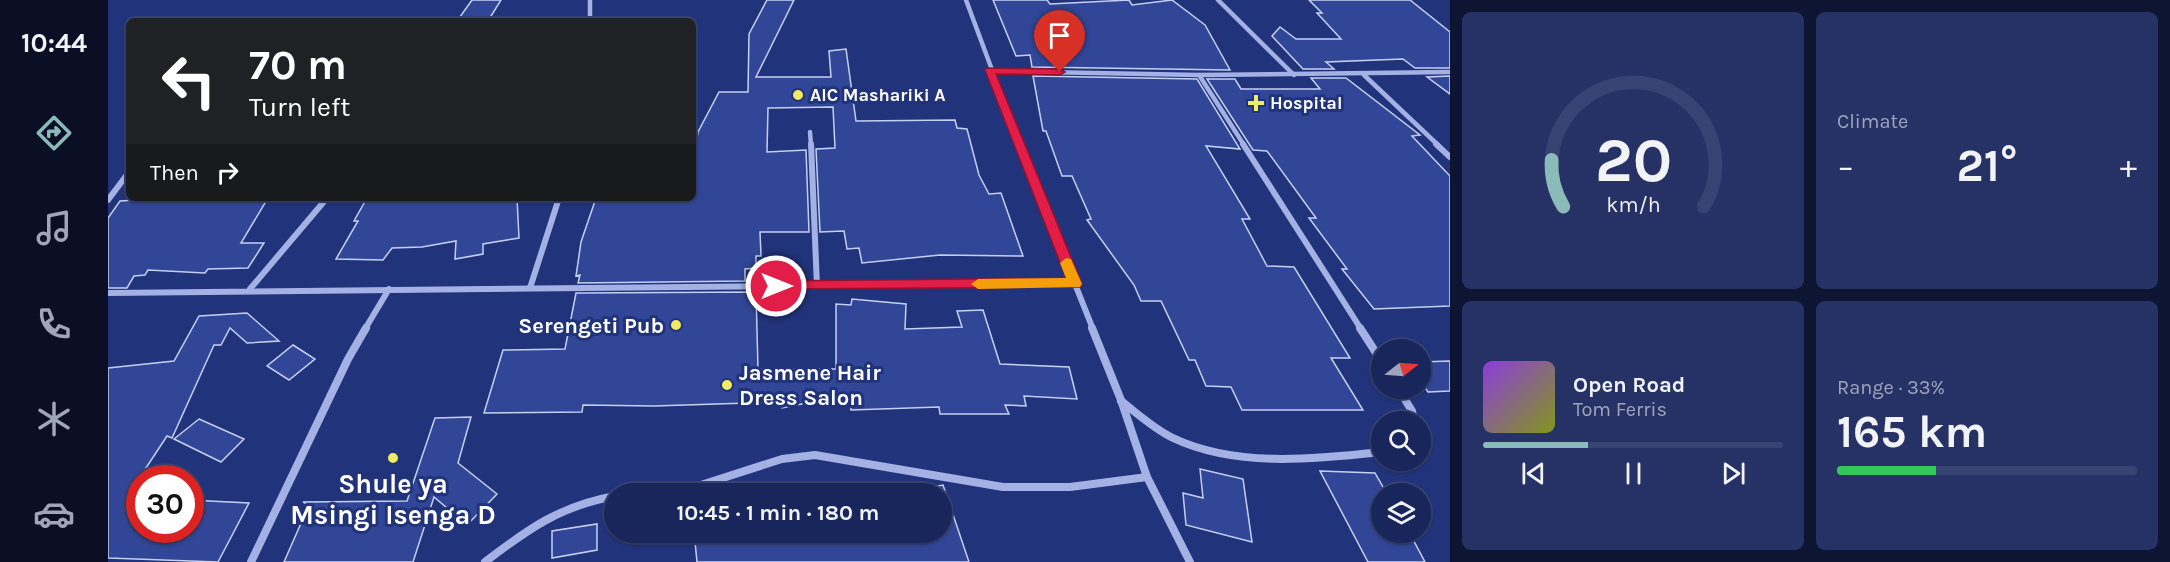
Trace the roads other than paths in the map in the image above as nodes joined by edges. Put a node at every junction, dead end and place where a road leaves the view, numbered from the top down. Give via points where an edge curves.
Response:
1 (590, 0) edge
2 (966, 0) edge
3 (1218, 0) edge
4 (590, 18) edge
5 (990, 70) junction
6 (1450, 72) edge
7 (1199, 75) junction
8 (1294, 75) junction
9 (1364, 75) junction
10 (810, 132) dead end
11 (1450, 158) edge
12 (126, 176) edge
13 (108, 200) edge
14 (324, 201) edge
15 (558, 201) edge
16 (1075, 284) junction
17 (817, 285) junction
18 (530, 288) junction
19 (250, 289) junction
20 (389, 289) junction
21 (108, 292) edge
22 (1371, 345) edge
23 (1121, 400) junction
24 (1371, 454) edge
25 (1147, 477) junction
26 (707, 483) edge
27 (604, 497) edge
28 (251, 562) edge
29 (485, 562) edge
30 (1190, 562) edge

1 - 4 street
2 - 5 street
3 - 8 street
5 - 7 street
5 - 16 street
6 - 9 street
7 - 8 street
7 - 22 street
8 - 9 street
9 - 11 street
10 - 17 street
12 - 13 street
14 - 19 street
15 - 18 street
16 - 17 street
16 - 23 street
17 - 18 street
18 - 20 street
19 - 20 street
19 - 21 street
20 - 28 street via 348,359
23 - 24 street via 1175,439 1204,449 1235,455 1340,458
23 - 25 street
25 - 26 street via 1070,487 1003,487 815,455 782,459
25 - 30 street
27 - 29 street via 559,509

